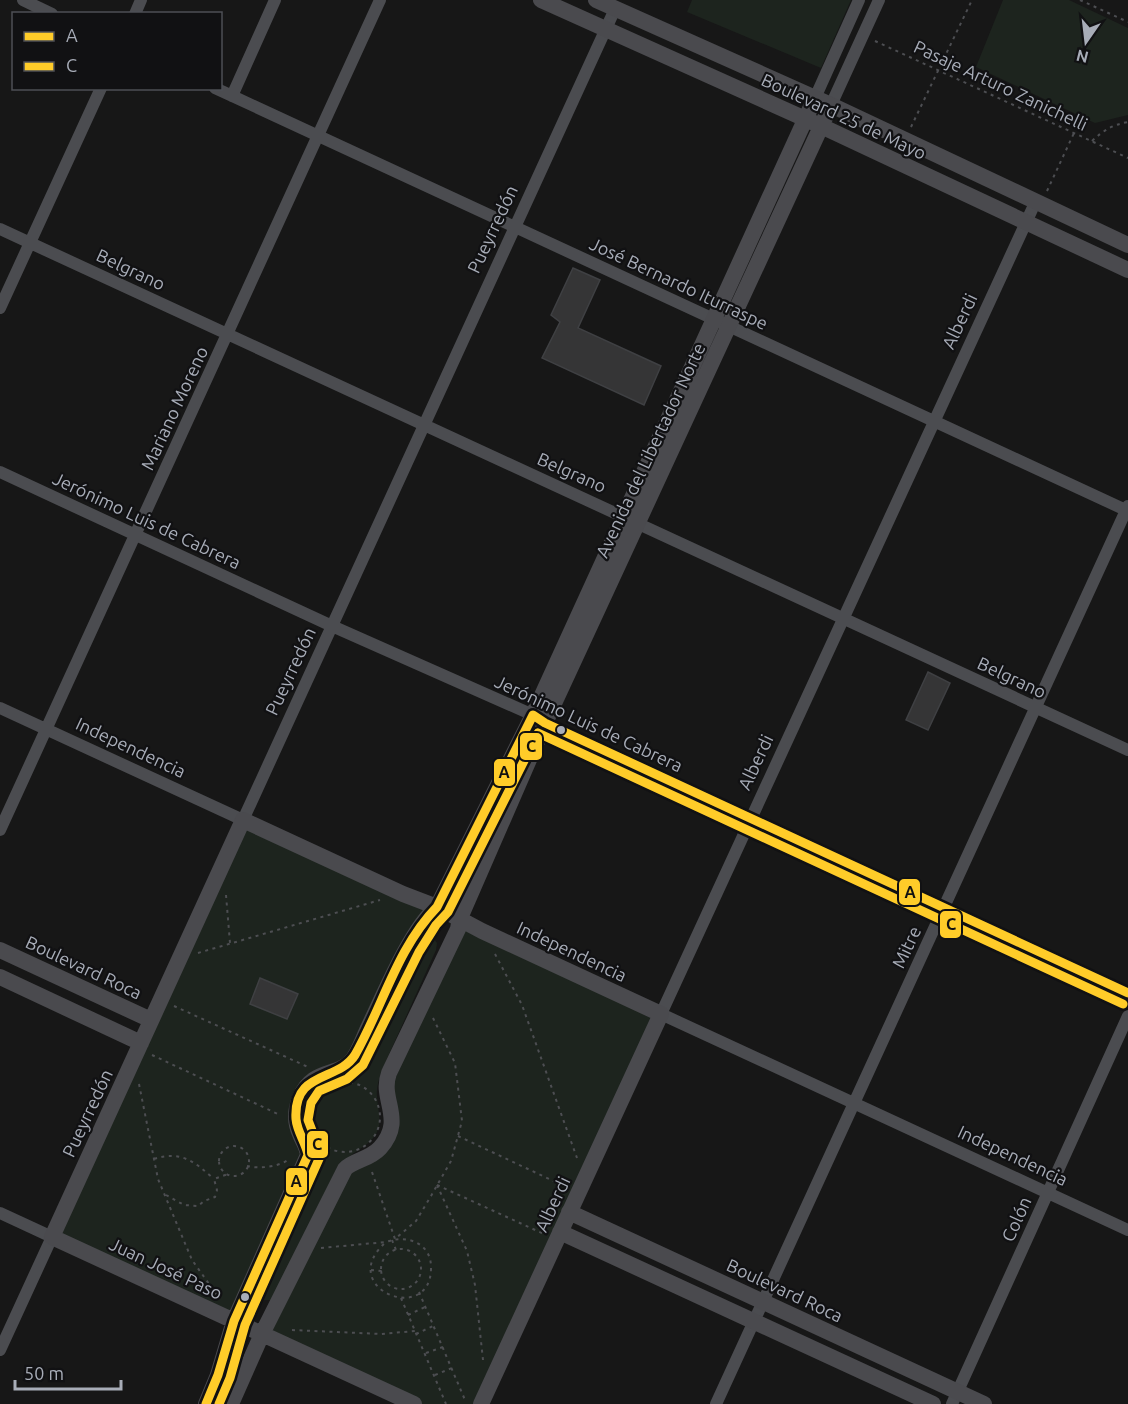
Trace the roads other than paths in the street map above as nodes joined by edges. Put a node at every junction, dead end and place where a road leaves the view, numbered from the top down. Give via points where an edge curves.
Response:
1 (23, 0) edge
2 (275, 0) edge
3 (380, 0) edge
4 (541, 0) edge
5 (596, 0) edge
6 (859, 0) edge
7 (879, 0) edge
8 (615, 9) junction
9 (48, 12) edge
10 (606, 29) junction
11 (100, 90) edge
12 (219, 90) edge
13 (232, 96) junction
14 (823, 102) junction
15 (805, 119) junction
16 (821, 126) junction
17 (318, 136) junction
18 (1038, 204) junction
19 (1026, 223) junction
20 (515, 228) junction
21 (0, 229) edge
22 (30, 243) junction
23 (1128, 245) edge
24 (1128, 270) edge
25 (0, 308) edge
26 (722, 322) junction
27 (227, 334) junction
28 (934, 422) junction
29 (424, 425) junction
30 (0, 472) edge
31 (1127, 509) edge
32 (631, 519) junction
33 (135, 535) junction
34 (843, 619) junction
35 (332, 626) junction
36 (0, 708) edge
37 (1036, 708) junction
38 (539, 719) junction
39 (46, 729) junction
40 (1128, 750) edge
41 (751, 819) junction
42 (243, 820) junction
43 (0, 830) edge
44 (437, 907) junction
45 (944, 908) junction
46 (460, 918) junction
47 (0, 950) edge
48 (0, 977) edge
49 (1128, 993) edge
50 (661, 1014) junction
51 (1128, 1016) edge
52 (152, 1020) junction
53 (140, 1046) junction
54 (854, 1103) junction
55 (1048, 1193) junction
56 (569, 1212) junction
57 (0, 1213) edge
58 (1128, 1230) edge
59 (558, 1236) junction
60 (52, 1237) junction
61 (763, 1302) junction
62 (234, 1321) junction
63 (754, 1322) junction
64 (263, 1331) junction
65 (0, 1350) edge
66 (955, 1398) edge
67 (206, 1404) edge
68 (231, 1404) edge
69 (414, 1404) edge
70 (481, 1404) edge
71 (716, 1404) edge
72 (933, 1404) edge
73 (984, 1404) edge

1 - 9 street
2 - 13 street
3 - 17 street, Mariano Moreno
4 - 10 main road, Boulevard 25 de Mayo
5 - 8 main road, Boulevard 25 de Mayo
6 - 14 street, Avenida del Libertador Norte
7 - 14 street, Avenida del Libertador Norte
8 - 10 street, Pueyrredón
8 - 14 main road, Boulevard 25 de Mayo
10 - 15 main road, Boulevard 25 de Mayo
10 - 20 street, Pueyrredón
11 - 22 street
12 - 13 street, José Bernardo Iturraspe
13 - 17 street, José Bernardo Iturraspe
14 - 15 main road, Avenida del Libertador Norte
14 - 16 main road, Avenida del Libertador Norte
14 - 18 main road, Boulevard 25 de Mayo
15 - 16 main road, Boulevard 25 de Mayo
15 - 26 main road, Avenida del Libertador Norte
16 - 19 main road, Boulevard 25 de Mayo
16 - 26 main road, Avenida del Libertador Norte
17 - 20 street, José Bernardo Iturraspe
17 - 27 street, Mariano Moreno
18 - 19 street, Alberdi
18 - 23 main road, Boulevard 25 de Mayo
19 - 24 main road, Boulevard 25 de Mayo
19 - 28 street, Alberdi
20 - 26 street, José Bernardo Iturraspe
20 - 29 street, Pueyrredón
21 - 22 street, Belgrano
22 - 25 street
22 - 27 street, Belgrano
26 - 28 street, José Bernardo Iturraspe
26 - 32 main road, Avenida del Libertador Norte
27 - 29 street, Belgrano
27 - 33 street, Mariano Moreno
28 - 31 street, José Bernardo Iturraspe
28 - 34 street, Alberdi
29 - 32 street, Belgrano
29 - 35 street, Pueyrredón
30 - 33 street, Jerónimo Luis de Cabrera
31 - 37 street, Mitre
32 - 34 street, Belgrano
32 - 38 main road, Avenida del Libertador Norte
33 - 35 street, Jerónimo Luis de Cabrera
33 - 39 street, Mariano Moreno
34 - 37 street, Belgrano
34 - 41 street, Alberdi
35 - 38 street, Jerónimo Luis de Cabrera
35 - 42 street, Pueyrredón
36 - 39 street, Independencia
37 - 40 street, Belgrano
37 - 45 street, Mitre
38 - 41 street, Jerónimo Luis de Cabrera
38 - 44 main road, Avenida del Libertador Norte
38 - 46 main road, Avenida del Libertador Norte
39 - 42 street, Independencia
39 - 43 street, Mariano Moreno
41 - 45 street, Jerónimo Luis de Cabrera
41 - 50 street, Alberdi
42 - 44 main road, Independencia
42 - 52 main road, Pueyrredón
44 - 46 main road, Independencia
44 - 62 main road, Avenida del Libertador Norte via 425,917 354,1057 342,1069 320,1076 301,1096 296,1122 308,1155
45 - 49 street, Jerónimo Luis de Cabrera
45 - 54 street, Mitre
46 - 50 main road, Independencia
46 - 64 main road, Avenida del Libertador Norte via 385,1083 392,1109 389,1133 372,1155 345,1169
47 - 52 main road, Boulevard Roca
48 - 53 main road
50 - 54 street, Independencia
50 - 56 main road, Alberdi
51 - 55 street, Colón
52 - 53 main road, Pueyrredón
53 - 60 main road, Pueyrredón
54 - 55 street, Independencia
54 - 61 street, Mitre
55 - 58 street, Independencia
55 - 66 street, Colón
56 - 59 main road, Alberdi
56 - 61 main road, Boulevard Roca
57 - 60 street, Juan José Paso
59 - 63 main road
59 - 70 main road, Alberdi
60 - 62 main road, Juan José Paso
60 - 65 street, Pueyrredón
61 - 63 street, Mitre
61 - 66 main road, Boulevard Roca
62 - 64 main road, Juan José Paso
62 - 67 main road
63 - 71 street, Mitre
63 - 72 main road
64 - 68 main road, Avenida del Libertador Norte
64 - 69 main road, Juan José Paso
66 - 73 main road, Boulevard Roca

